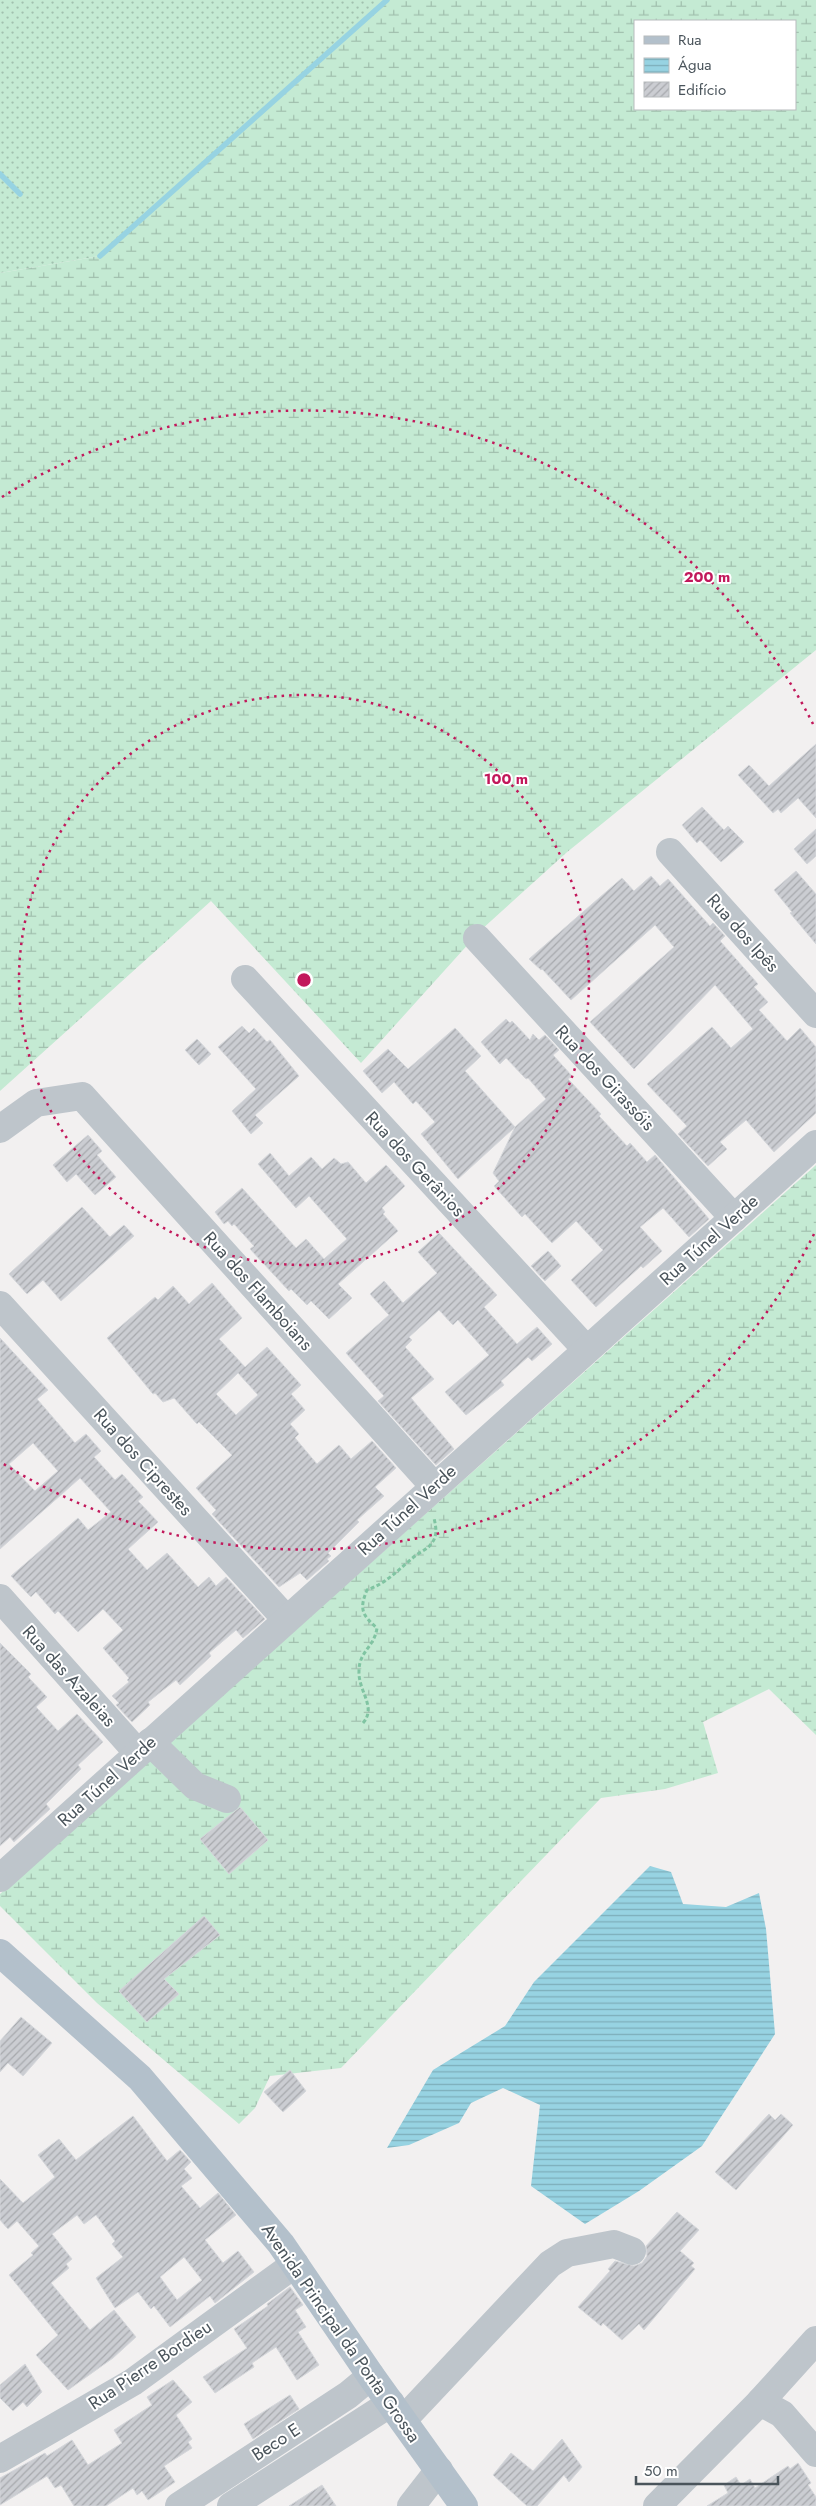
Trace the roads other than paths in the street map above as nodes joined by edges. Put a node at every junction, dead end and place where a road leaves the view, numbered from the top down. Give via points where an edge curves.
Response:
1 (670, 852) dead end
2 (476, 938) dead end
3 (245, 979) dead end
4 (816, 1014) edge
5 (0, 1129) edge
6 (816, 1144) edge
7 (734, 1218) junction
8 (0, 1305) edge
9 (586, 1349) junction
10 (428, 1491) junction
11 (0, 1598) edge
12 (286, 1620) junction
13 (144, 1748) junction
14 (227, 1799) dead end
15 (0, 1878) edge
16 (0, 1953) edge
17 (632, 2251) dead end
18 (295, 2264) junction
19 (816, 2340) edge
20 (372, 2376) junction
21 (760, 2402) junction
22 (397, 2411) junction
23 (816, 2453) edge
24 (0, 2458) edge
25 (439, 2470) junction
26 (179, 2506) edge
27 (231, 2506) edge
28 (411, 2506) edge
29 (464, 2506) edge
30 (657, 2506) edge

1 - 4 street, Rua dos Ipês
2 - 7 street, Rua dos Girassóis
3 - 9 street, Rua dos Gerânios
5 - 10 street, Rua dos Flamboians via 36,1103 82,1096
6 - 7 street, Rua Túnel Verde
7 - 9 street, Rua Túnel Verde
8 - 12 street, Rua dos Ciprestes
9 - 10 street, Rua Túnel Verde
10 - 12 street, Rua Túnel Verde
11 - 13 street, Rua das Azaleias
12 - 13 street, Rua Túnel Verde
13 - 14 street, Rua das Azaleias via 195,1786
13 - 15 street, Rua Túnel Verde
16 - 18 main road, Avenida Principal da Ponta Grossa via 140,2078 282,2244
17 - 22 street via 614,2244 567,2253 550,2264
18 - 20 main road, Avenida Principal da Ponta Grossa
18 - 24 street, Rua Pierre Bordieu via 133,2382
19 - 21 street
20 - 22 main road, Avenida Principal da Ponta Grossa
20 - 26 street, Beco E
21 - 23 street via 782,2414
21 - 30 street
22 - 25 main road, Avenida Principal da Ponta Grossa
22 - 27 street
25 - 28 street
25 - 29 main road, Avenida Principal da Ponta Grossa

